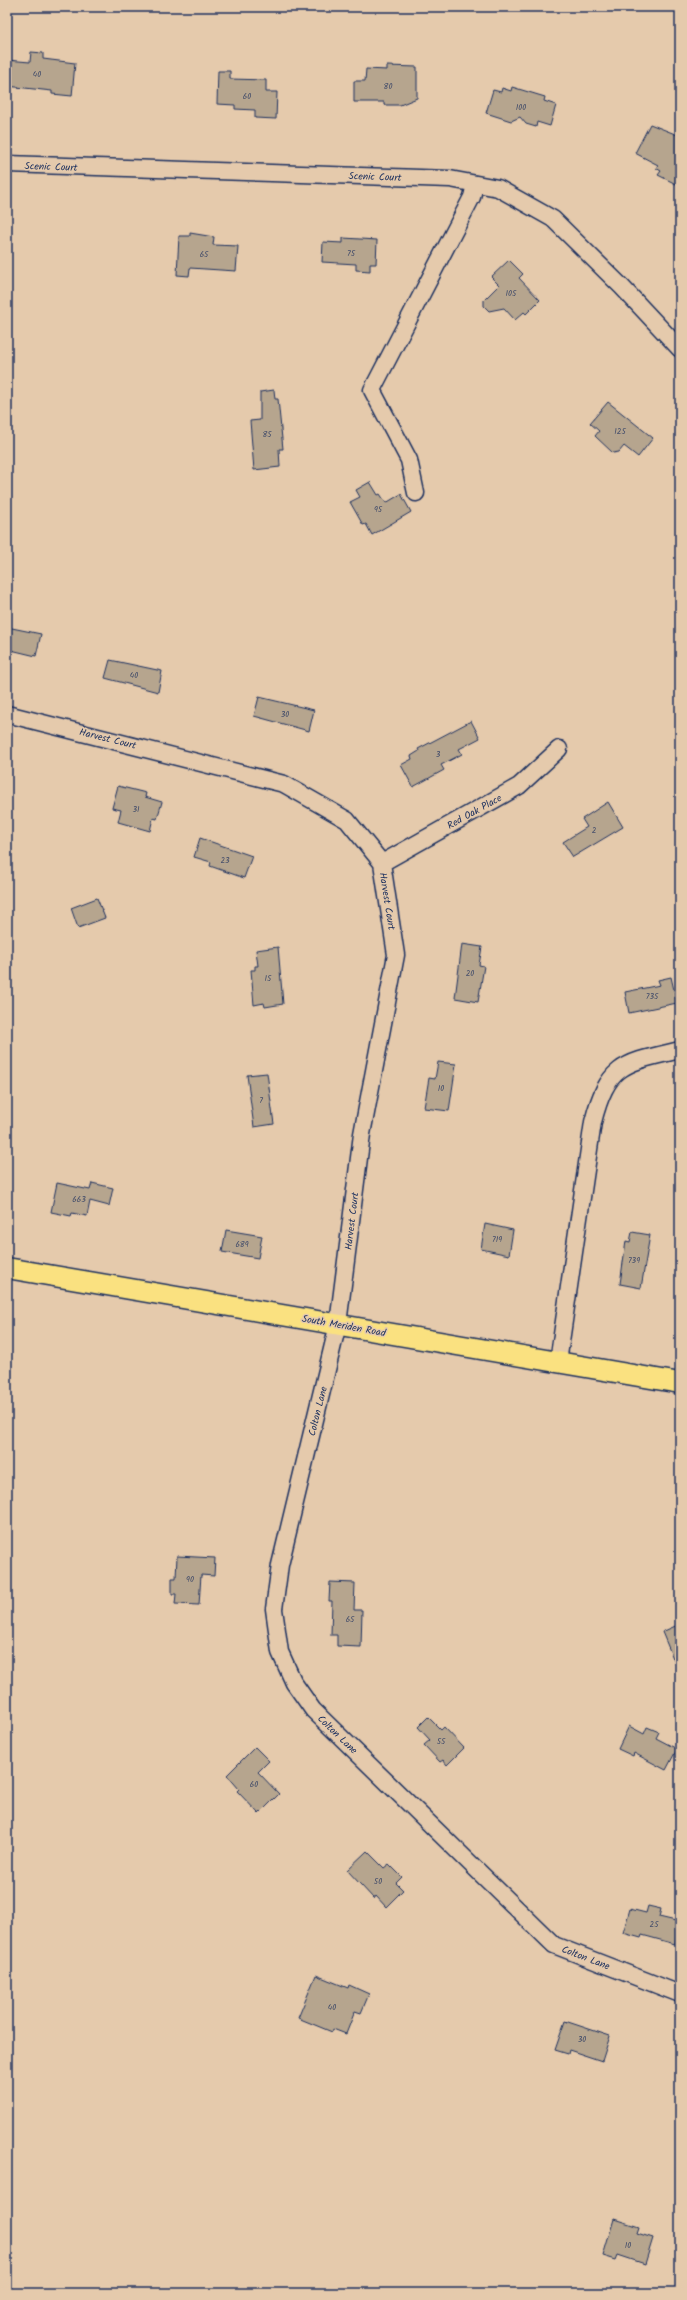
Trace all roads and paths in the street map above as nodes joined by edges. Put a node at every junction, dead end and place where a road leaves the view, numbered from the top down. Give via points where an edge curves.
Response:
1 (7, 164) edge
2 (475, 184) junction
3 (680, 349) edge
4 (416, 493) dead end
5 (7, 714) edge
6 (560, 748) dead end
7 (382, 863) junction
8 (680, 1050) edge
9 (7, 1268) edge
10 (338, 1324) junction
11 (558, 1362) junction
12 (680, 1383) edge
13 (680, 1994) edge

1 - 2 street, Scenic Court via 450,179
2 - 3 street, Scenic Court via 498,188 553,219 622,286
2 - 4 street via 472,197 372,390 409,460
5 - 7 street, Harvest Court via 284,784 347,820
6 - 7 street, Red Oak Place via 519,786
7 - 10 street, Harvest Court via 396,955 362,1134
8 - 11 street via 637,1060 621,1067 608,1081 599,1097 593,1122
9 - 10 main road, South Meriden Road
10 - 11 main road, South Meriden Road
10 - 13 street, Colton Lane via 280,1565 275,1602 280,1652 294,1683 314,1710 554,1945
11 - 12 main road, South Meriden Road

